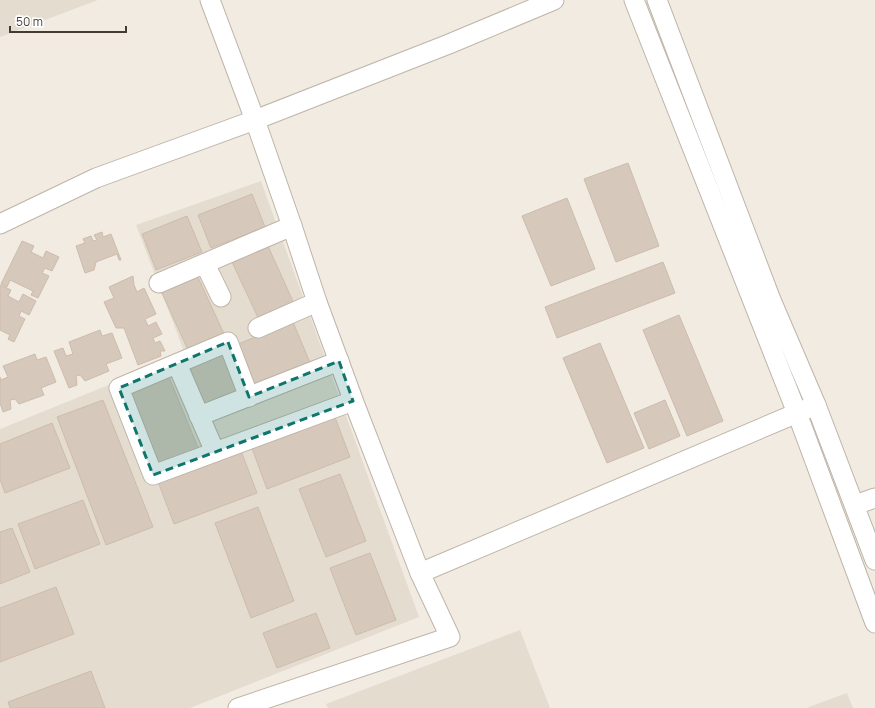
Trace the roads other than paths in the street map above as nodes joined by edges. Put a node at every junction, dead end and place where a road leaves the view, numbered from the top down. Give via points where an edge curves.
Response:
1 (210, 0) edge
2 (554, 0) edge
3 (634, 0) edge
4 (657, 0) edge
5 (255, 120) junction
6 (0, 224) edge
7 (292, 226) junction
8 (205, 264) junction
9 (159, 283) dead end
10 (221, 297) dead end
11 (317, 302) junction
12 (258, 328) dead end
13 (339, 361) junction
14 (177, 364) junction
15 (249, 396) junction
16 (353, 401) junction
17 (816, 405) junction
18 (797, 413) junction
19 (199, 416) junction
20 (214, 452) junction
21 (875, 498) edge
22 (855, 505) junction
23 (875, 560) edge
24 (420, 574) junction
25 (875, 623) edge
26 (238, 708) edge

1 - 5 street
2 - 5 street
3 - 18 street
4 - 17 street via 771,300
5 - 6 street via 96,178
5 - 7 street
7 - 8 street
7 - 11 street
8 - 9 street
8 - 10 street
11 - 12 street
11 - 13 street
13 - 15 street
13 - 16 street
14 - 15 street via 228,342
14 - 19 street
14 - 20 street via 119,388 153,475
15 - 19 street
16 - 20 street
16 - 24 street
17 - 18 street
17 - 22 street
18 - 24 street
18 - 25 street
19 - 20 street
21 - 22 street
22 - 23 street
24 - 26 street via 450,637

